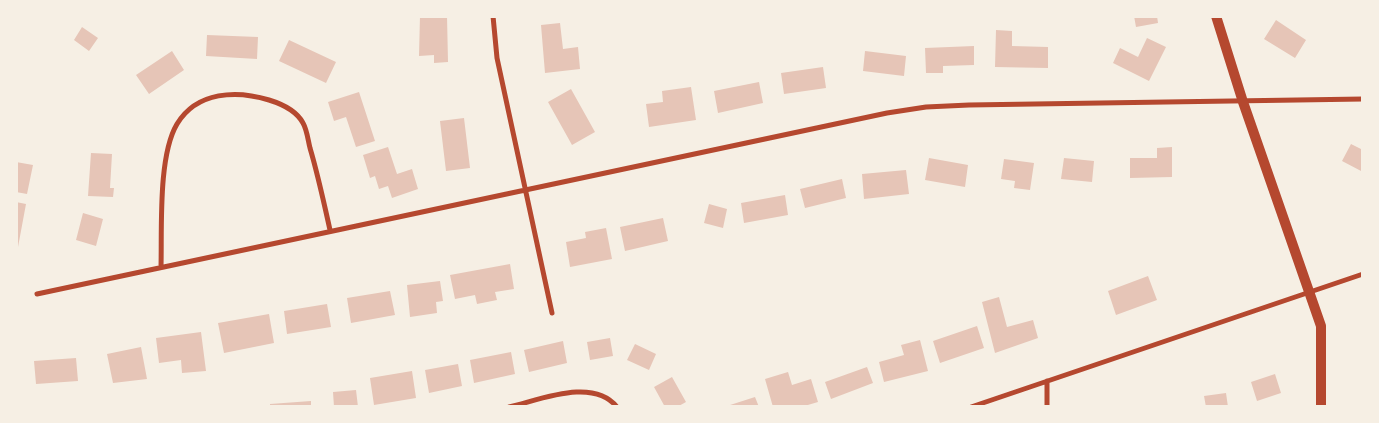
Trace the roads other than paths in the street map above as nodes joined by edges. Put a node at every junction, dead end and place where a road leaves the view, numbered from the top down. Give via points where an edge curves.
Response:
1 (493, 16) edge
2 (1216, 16) edge
3 (1363, 99) edge
4 (1243, 102) junction
5 (524, 188) junction
6 (330, 230) junction
7 (161, 267) junction
8 (1363, 274) edge
9 (1310, 292) junction
10 (37, 294) dead end
11 (552, 313) dead end
12 (1047, 381) junction
13 (509, 407) edge
14 (617, 407) edge
15 (971, 407) edge
16 (1047, 407) edge
17 (1321, 407) edge

1 - 5 street via 497,58
2 - 4 main road
3 - 4 street
4 - 5 street via 926,107 877,114
4 - 9 main road
5 - 6 street
5 - 11 street
6 - 7 street
6 - 7 street via 303,123 294,112 282,104 256,96 218,95 188,111 177,123 171,138 166,158
7 - 10 street
8 - 9 street
9 - 12 street
9 - 17 main road via 1321,326
12 - 15 street
12 - 16 street
13 - 14 street via 554,396 590,392 611,400

